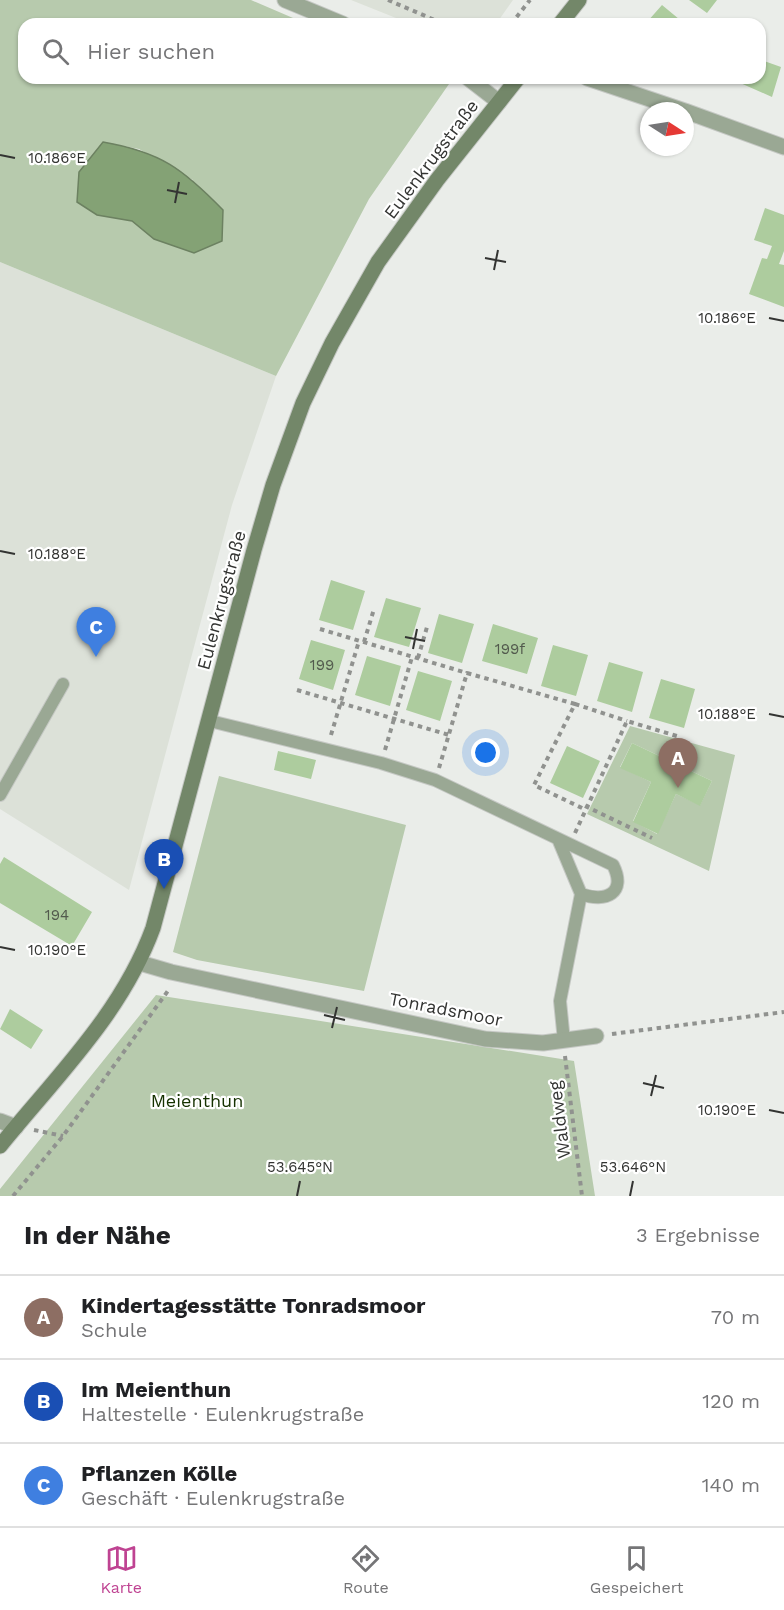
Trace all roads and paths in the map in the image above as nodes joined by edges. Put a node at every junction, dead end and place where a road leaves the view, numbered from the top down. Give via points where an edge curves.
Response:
1 (285, 0) edge
2 (388, 0) edge
3 (530, 0) edge
4 (579, 0) edge
5 (328, 18) edge
6 (430, 18) edge
7 (516, 18) edge
8 (565, 18) edge
9 (476, 84) edge
10 (513, 84) edge
11 (605, 84) edge
12 (499, 102) junction
13 (658, 102) edge
14 (694, 114) edge
15 (784, 147) edge
16 (374, 609) dead end
17 (427, 627) dead end
18 (320, 629) dead end
19 (361, 641) junction
20 (412, 657) junction
21 (418, 658) junction
22 (467, 673) junction
23 (63, 684) dead end
24 (297, 690) dead end
25 (341, 703) junction
26 (575, 704) junction
27 (394, 719) junction
28 (210, 721) junction
29 (627, 721) junction
30 (449, 735) junction
31 (680, 737) dead end
32 (327, 750) junction
33 (381, 763) junction
34 (435, 780) junction
35 (0, 795) edge
36 (585, 808) junction
37 (652, 838) dead end
38 (558, 839) junction
39 (570, 844) junction
40 (581, 894) junction
41 (140, 963) junction
42 (171, 972) junction
43 (784, 1012) edge
44 (596, 1036) joint
45 (564, 1041) junction
46 (0, 1121) edge
47 (16, 1127) junction
48 (63, 1136) junction
49 (0, 1146) edge
50 (13, 1196) edge
51 (582, 1196) edge

1 - 5 street
2 - 6 path
3 - 7 path
4 - 8 main road
9 - 12 street
10 - 12 main road, Eulenkrugstraße
11 - 13 street
12 - 28 main road, Eulenkrugstraße via 378,262 307,394 273,485
14 - 15 street
16 - 19 path
17 - 21 path
18 - 19 path
19 - 20 path
19 - 25 path
20 - 21 path
20 - 27 path
21 - 22 path
22 - 26 path
22 - 30 path
23 - 35 lane
24 - 25 path
25 - 27 path
25 - 32 path
26 - 29 path
26 - 36 path via 534,785
27 - 30 path
27 - 33 path
28 - 32 lane
28 - 41 main road, Eulenkrugstraße
29 - 31 path
29 - 36 path
30 - 34 path
32 - 33 lane
33 - 34 lane
34 - 38 lane
36 - 37 path
36 - 39 path
38 - 39 lane
38 - 40 lane
39 - 40 lane via 613,865 619,877 617,888 609,897 594,899
40 - 45 lane via 561,1001
41 - 42 street, Tonradsmoor
41 - 47 main road, Eulenkrugstraße via 106,1016
42 - 45 street, Tonradsmoor via 485,1039
42 - 48 path via 170,988
43 - 44 path
44 - 45 street, Tonradsmoor
45 - 51 path, Waldweg
46 - 47 street
47 - 48 path
47 - 49 main road, Eulenkrugstraße
48 - 50 path

